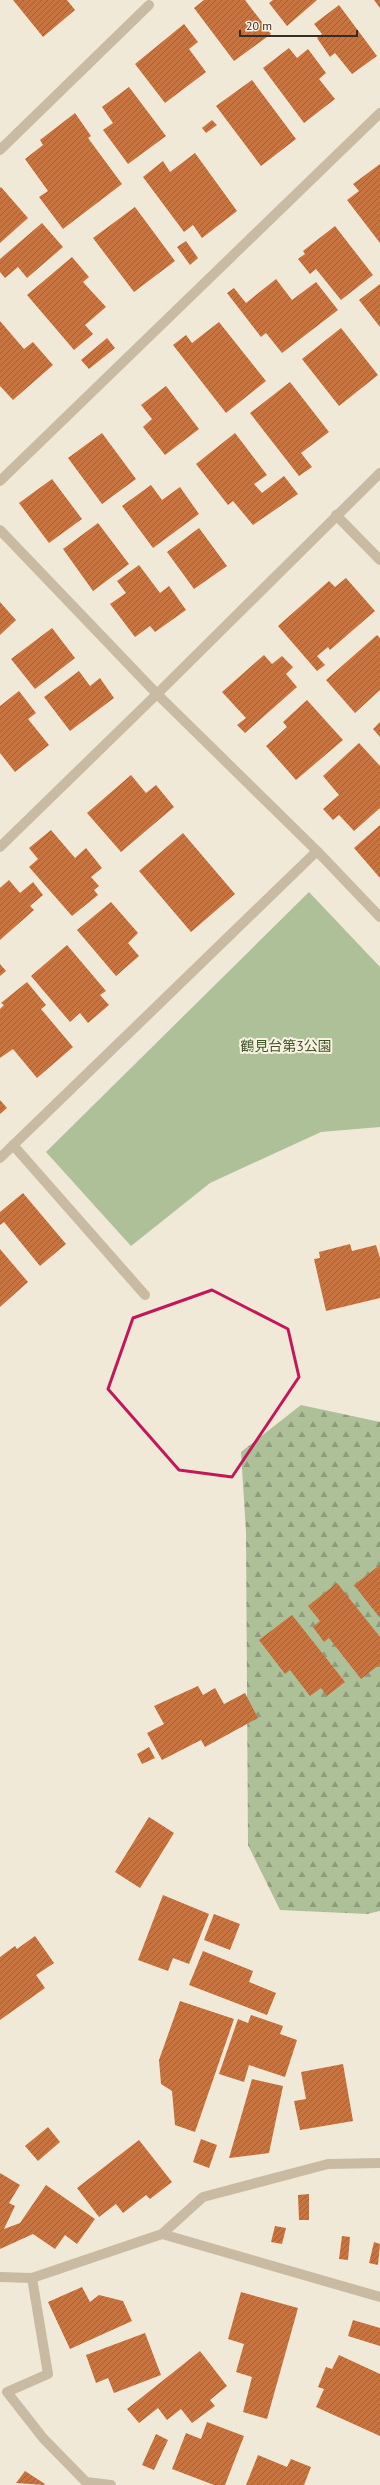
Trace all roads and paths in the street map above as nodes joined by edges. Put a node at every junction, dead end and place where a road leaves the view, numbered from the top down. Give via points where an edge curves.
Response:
1 (149, 2) edge
2 (380, 113) edge
3 (0, 150) edge
4 (380, 473) edge
5 (0, 481) edge
6 (336, 515) junction
7 (0, 530) edge
8 (380, 560) edge
9 (157, 694) junction
10 (0, 847) edge
11 (317, 851) junction
12 (380, 917) edge
13 (13, 1145) junction
14 (0, 1158) edge
15 (145, 1295) dead end
16 (380, 2163) edge
17 (162, 2234) junction
18 (0, 2277) edge
19 (32, 2278) junction
20 (380, 2297) edge
21 (3, 2391) edge
22 (111, 2485) edge

1 - 3 street
2 - 5 street
4 - 6 street
6 - 8 street
6 - 9 street
7 - 9 street
9 - 10 street
9 - 11 street
11 - 12 street
11 - 13 street
13 - 14 street
13 - 15 street
16 - 17 street via 328,2164 202,2197
17 - 19 street
17 - 20 street
18 - 19 street
19 - 21 street via 48,2374
21 - 22 street via 43,2438 86,2482

